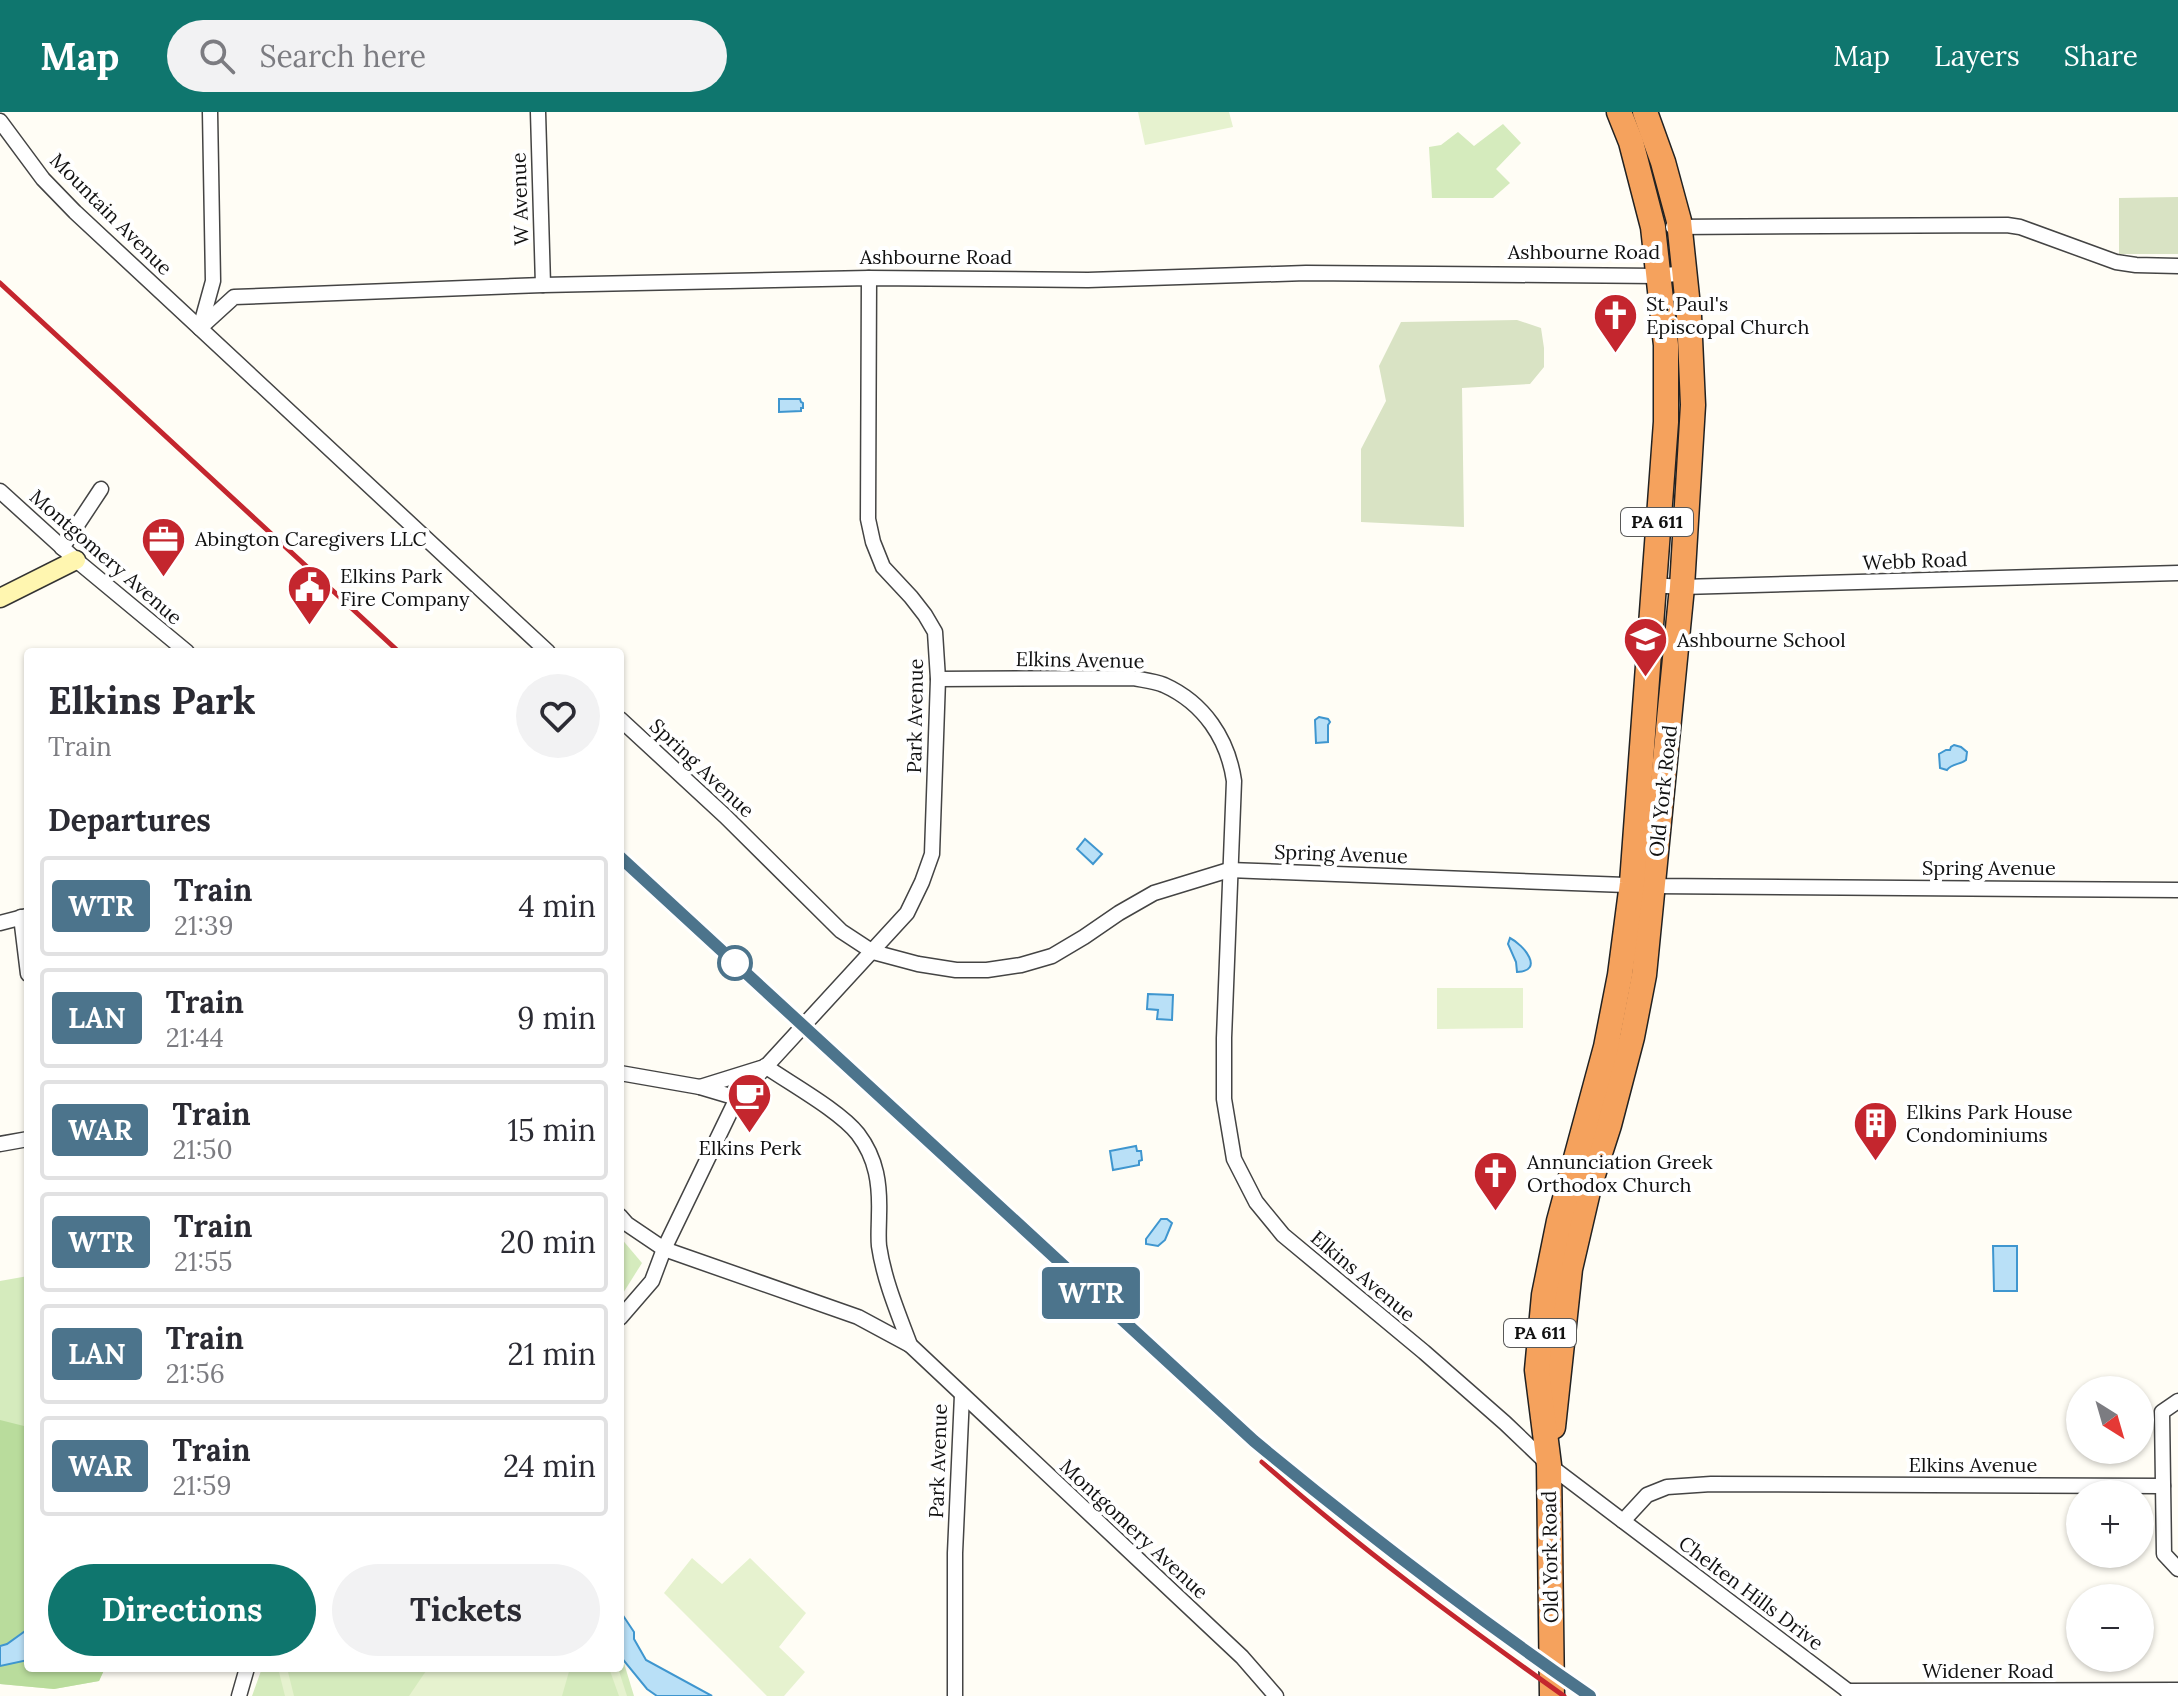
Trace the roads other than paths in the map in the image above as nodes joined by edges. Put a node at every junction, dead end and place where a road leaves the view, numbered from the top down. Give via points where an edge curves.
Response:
1 (210, 112) edge
2 (538, 112) edge
3 (1619, 112) edge
4 (1645, 112) edge
5 (0, 121) edge
6 (1679, 226) junction
7 (1653, 227) junction
8 (2178, 266) edge
9 (1684, 273) junction
10 (1658, 276) junction
11 (869, 278) junction
12 (543, 285) junction
13 (200, 328) junction
14 (101, 489) dead end
15 (0, 491) edge
16 (69, 554) junction
17 (2178, 573) edge
18 (1652, 585) junction
19 (1682, 587) junction
20 (0, 598) edge
21 (182, 648) edge
22 (544, 648) edge
23 (938, 679) junction
24 (624, 723) edge
25 (1229, 870) junction
26 (1643, 885) junction
27 (2178, 890) edge
28 (24, 917) edge
29 (0, 923) edge
30 (873, 952) junction
31 (765, 1066) junction
32 (624, 1074) edge
33 (700, 1087) junction
34 (737, 1098) junction
35 (24, 1140) edge
36 (0, 1144) edge
37 (624, 1221) edge
38 (664, 1249) junction
39 (624, 1313) edge
40 (910, 1345) junction
41 (962, 1395) junction
42 (2178, 1401) edge
43 (1549, 1465) junction
44 (2163, 1486) junction
45 (1623, 1521) junction
46 (2178, 1569) edge
47 (246, 1672) edge
48 (2178, 1690) edge
49 (1851, 1693) edge
50 (239, 1696) edge
51 (955, 1696) edge
52 (1276, 1696) edge
53 (1552, 1696) edge

1 - 13 street via 213,281
2 - 12 street, W Avenue
3 - 7 highway, Old York Road / PA 611
4 - 6 highway, Old York Road / PA 611
5 - 13 street, Mountain Avenue via 43,179
6 - 7 street, Ashbourne Road
6 - 8 street, Ashbourne Road via 2007,225 2116,262
6 - 9 highway, Old York Road / PA 611
7 - 10 highway, Old York Road / PA 611
9 - 10 street, Ashbourne Road
9 - 19 highway, Old York Road / PA 611 via 1693,405
10 - 11 street, Ashbourne Road
10 - 18 highway, Old York Road / PA 611 via 1666,345 1666,422
11 - 12 street, Ashbourne Road
11 - 23 street, Park Avenue via 868,519 883,567 935,632
12 - 13 street, Ashbourne Road via 234,297
13 - 22 street
14 - 16 street
15 - 16 street, Montgomery Avenue
16 - 20 street
16 - 21 street, Montgomery Avenue
17 - 19 street, Webb Road
18 - 19 street, Webb Road
18 - 26 highway, Old York Road / PA 611
19 - 26 highway, Old York Road / PA 611
23 - 25 street, Elkins Avenue via 1133,678 1178,693 1211,722 1231,759
23 - 30 street, Park Avenue via 932,854 907,913
24 - 30 street, Spring Avenue via 841,931
25 - 26 street, Spring Avenue
25 - 30 street, Spring Avenue via 1154,893 1052,956 1021,965 956,970
25 - 43 street, Elkins Avenue via 1224,1099 1234,1159 1256,1202 1283,1235
26 - 27 street, Spring Avenue
26 - 43 highway, Old York Road / PA 611 via 1544,1295 1537,1370
28 - 29 street
30 - 31 street, Park Avenue
31 - 33 street
31 - 34 street, Park Avenue
31 - 40 street, Park Avenue via 841,1117 868,1148 880,1195 879,1244
32 - 33 street
33 - 34 street
34 - 38 street, Park Avenue
35 - 36 street
37 - 38 street
38 - 39 street, Park Avenue via 652,1281
38 - 40 street via 858,1317
40 - 41 street, Park Avenue
41 - 51 street, Park Avenue
41 - 52 street, Montgomery Avenue via 1242,1657
42 - 44 street via 2162,1412
43 - 45 street, Elkins Avenue
43 - 53 highway, Old York Road / PA 611
44 - 45 street, Elkins Avenue via 1711,1484 1667,1487 1647,1495
44 - 46 street via 2164,1554
45 - 49 street, Chelten Hills Drive
47 - 50 street
48 - 49 street, Widener Road

